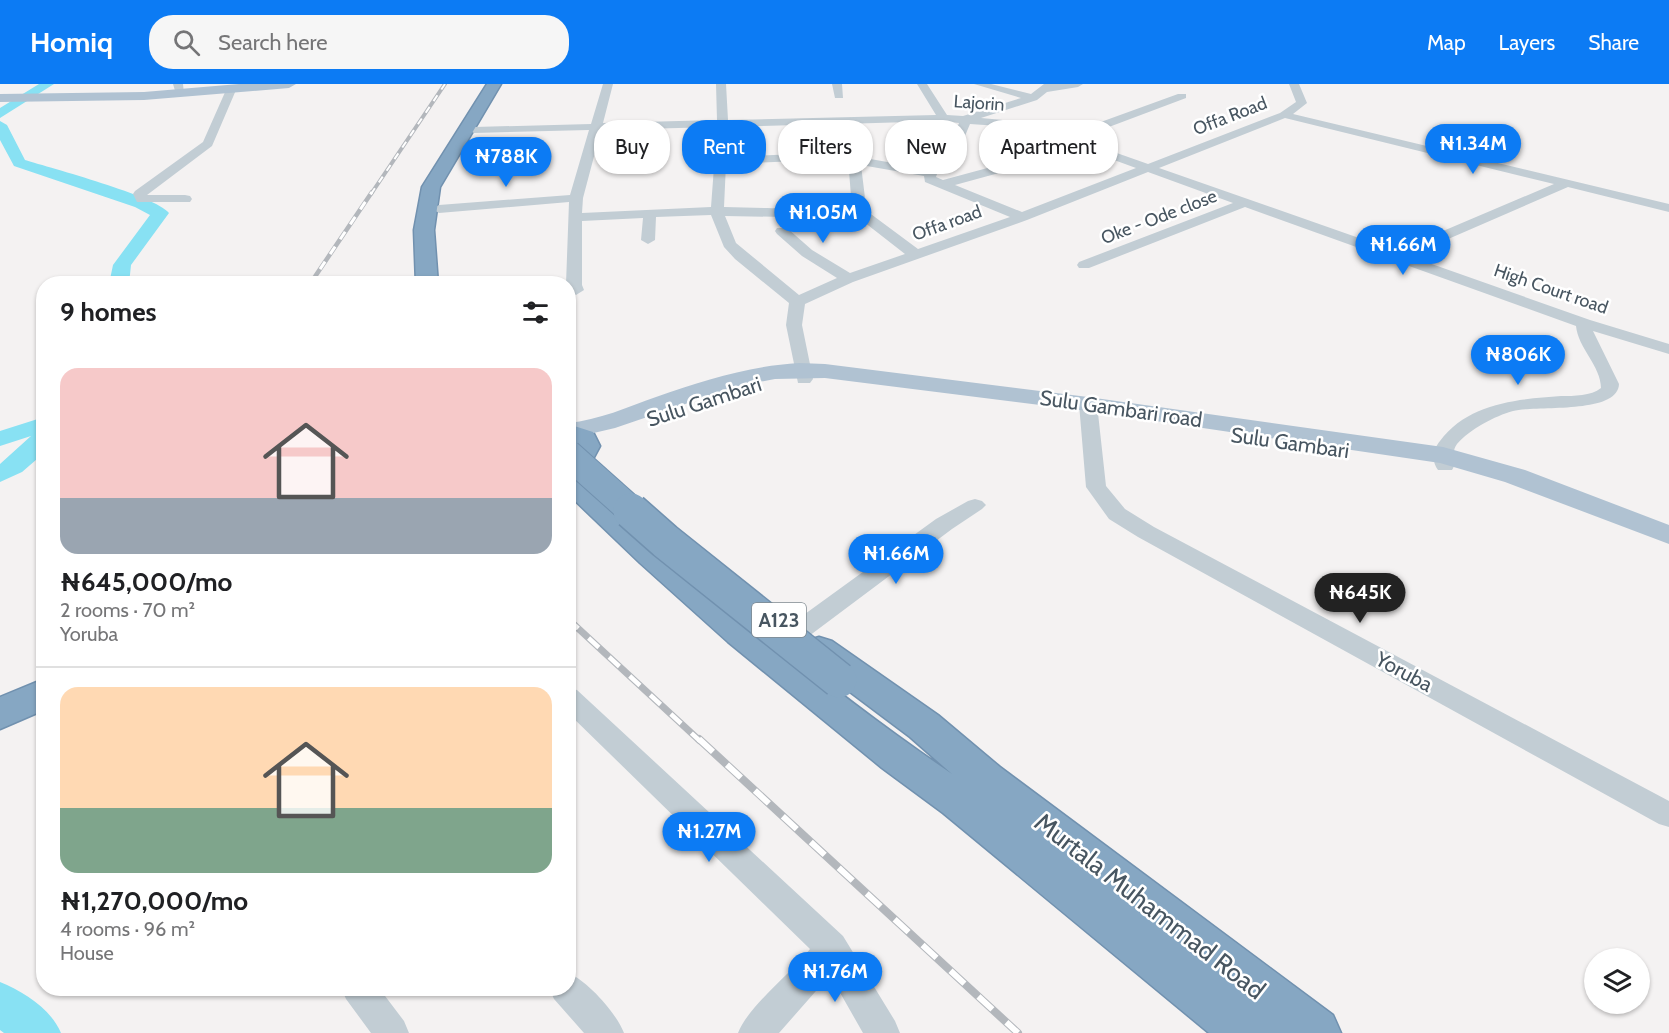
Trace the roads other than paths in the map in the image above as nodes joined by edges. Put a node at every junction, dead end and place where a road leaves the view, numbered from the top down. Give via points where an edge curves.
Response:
1 (263, 84) edge
2 (289, 84) edge
3 (494, 84) edge
4 (502, 84) edge
5 (608, 84) edge
6 (721, 84) edge
7 (837, 84) edge
8 (922, 84) edge
9 (979, 84) edge
10 (1078, 84) edge
11 (1294, 84) edge
12 (1047, 87) edge
13 (179, 88) edge
14 (231, 90) junction
15 (6, 96) edge
16 (839, 96) dead end
17 (1182, 96) dead end
18 (36, 97) junction
19 (1032, 98) junction
20 (1284, 115) junction
21 (943, 118) junction
22 (966, 119) junction
23 (598, 120) edge
24 (723, 120) edge
25 (979, 120) edge
26 (873, 121) edge
27 (1118, 123) edge
28 (594, 128) edge
29 (474, 130) junction
30 (594, 135) edge
31 (1118, 160) edge
32 (1149, 168) junction
33 (979, 173) edge
34 (719, 174) edge
35 (855, 174) edge
36 (930, 174) edge
37 (1568, 183) junction
38 (940, 185) junction
39 (576, 198) junction
40 (184, 199) dead end
41 (1247, 202) junction
42 (849, 204) junction
43 (1669, 208) edge
44 (717, 212) junction
45 (650, 213) junction
46 (575, 217) junction
47 (1022, 217) junction
48 (434, 222) junction
49 (782, 231) dead end
50 (648, 240) dead end
51 (916, 255) junction
52 (1397, 256) junction
53 (1084, 265) dead end
54 (438, 276) edge
55 (574, 276) edge
56 (848, 279) junction
57 (796, 302) junction
58 (1584, 323) junction
59 (1669, 349) edge
60 (804, 374) junction
61 (1089, 409) junction
62 (576, 451) edge
63 (576, 454) edge
64 (576, 455) edge
65 (576, 456) edge
66 (1444, 460) junction
67 (975, 506) dead end
68 (1669, 535) edge
69 (1669, 548) edge
70 (796, 633) junction
71 (36, 683) edge
72 (36, 697) edge
73 (0, 699) edge
74 (576, 705) edge
75 (0, 714) edge
76 (971, 790) junction
77 (1669, 814) edge
78 (831, 947) junction
79 (364, 996) edge
80 (573, 996) edge
81 (392, 1033) edge
82 (607, 1033) edge
83 (755, 1033) edge
84 (883, 1033) edge
85 (1248, 1033) edge
86 (1315, 1033) edge

1 - 13 main road
2 - 14 main road
3 - 48 highway via 435,177 428,199
4 - 29 highway
5 - 23 street
6 - 24 street
7 - 16 street
8 - 21 street
9 - 19 street
10 - 12 street
11 - 20 street, Offa Road via 1302,103
12 - 19 street
13 - 18 main road
14 - 18 main road
14 - 40 street via 208,144 140,194 142,199
15 - 18 main road
17 - 27 street
19 - 22 street
20 - 32 street, Offa Road
20 - 37 street
21 - 22 street, Lajorin
21 - 26 street, Lajorin
22 - 25 street, Lajorin
28 - 29 street, Lajorin
29 - 48 highway via 442,186
30 - 39 street
31 - 32 street, Lajorin
32 - 41 street, High Court road
32 - 47 street, Offa road
33 - 38 street
34 - 44 street
35 - 42 street via 858,198
36 - 38 street via 928,179
37 - 43 street
37 - 52 street
38 - 47 street
39 - 46 street
39 - 48 street
41 - 52 street, High Court road
41 - 53 street, Oke - Ode close
42 - 44 street via 786,213
42 - 51 street
44 - 45 street
44 - 57 street via 734,250
45 - 46 street
45 - 50 street
46 - 55 street
47 - 51 street, Offa road
48 - 54 highway
49 - 56 street
51 - 56 street, Offa road
52 - 58 street, High Court road
56 - 57 street, Offa road
57 - 60 street via 794,325
58 - 59 street, High Court road
58 - 66 street via 1586,341 1609,378 1609,392 1603,397 1527,402 1497,411 1448,442 1443,448
60 - 61 main road, Sulu Gambari
60 - 62 main road, Sulu Gambari via 733,390 646,420
61 - 66 main road, Sulu Gambari
61 - 77 street, Yoruba via 1096,486 1117,514
63 - 70 highway, Murtala Muhammad Road / A123 via 694,555
64 - 76 highway, Murtala Muhammad Road / A123 via 657,545 835,683 932,770
65 - 76 highway, Murtala Muhammad Road / A123 via 652,556 741,633 896,756
66 - 68 main road via 1515,476
66 - 69 main road, Sulu Gambari
67 - 70 street via 944,524
70 - 76 highway, Murtala Muhammad Road / A123 via 924,726
71 - 73 highway
72 - 75 highway
74 - 78 street
76 - 85 highway, Murtala Muhammad Road / A123
76 - 86 highway, Murtala Muhammad Road / A123
78 - 83 street via 807,979
78 - 84 street
79 - 81 street
80 - 82 street

